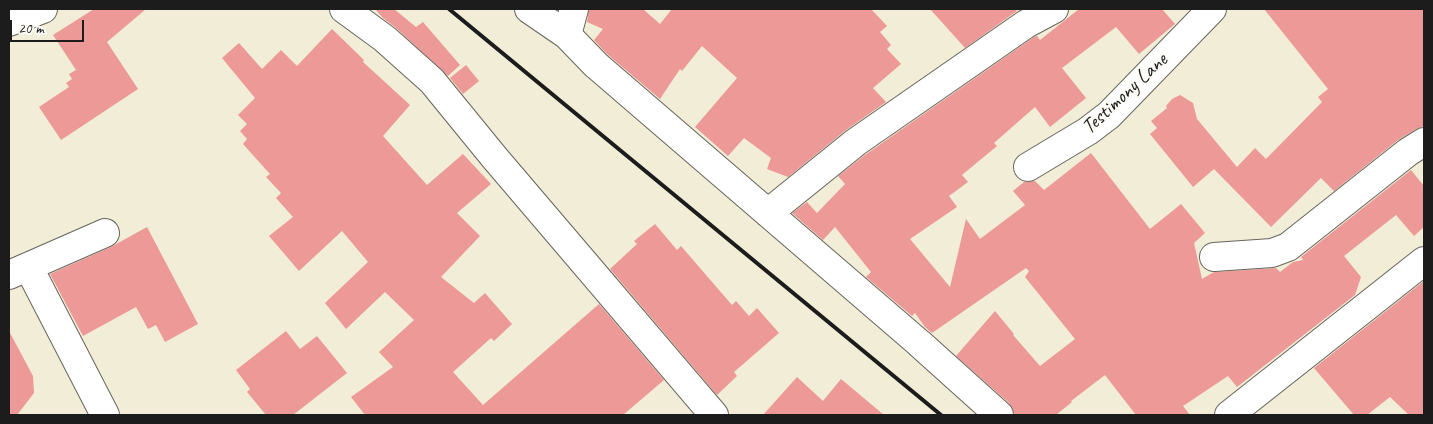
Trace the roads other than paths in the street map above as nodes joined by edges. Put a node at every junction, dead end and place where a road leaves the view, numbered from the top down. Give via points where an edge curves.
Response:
1 (43, 9) edge
2 (344, 9) edge
3 (529, 9) edge
4 (574, 9) edge
5 (1054, 9) edge
6 (1212, 9) edge
7 (9, 22) edge
8 (567, 35) junction
9 (1424, 142) edge
10 (1028, 167) dead end
11 (768, 213) junction
12 (105, 232) dead end
13 (1214, 256) dead end
14 (1424, 261) edge
15 (19, 271) edge
16 (105, 415) edge
17 (714, 415) edge
18 (999, 415) edge
19 (1229, 415) edge

1 - 7 street
2 - 17 street via 385,38 432,81
3 - 8 street
4 - 8 street
5 - 11 street via 1026,24 856,142
6 - 10 street, Testimony Lane via 1109,115
8 - 11 street via 596,65
9 - 13 street via 1288,247 1272,253
11 - 18 street
12 - 15 street
14 - 19 street
15 - 16 street

